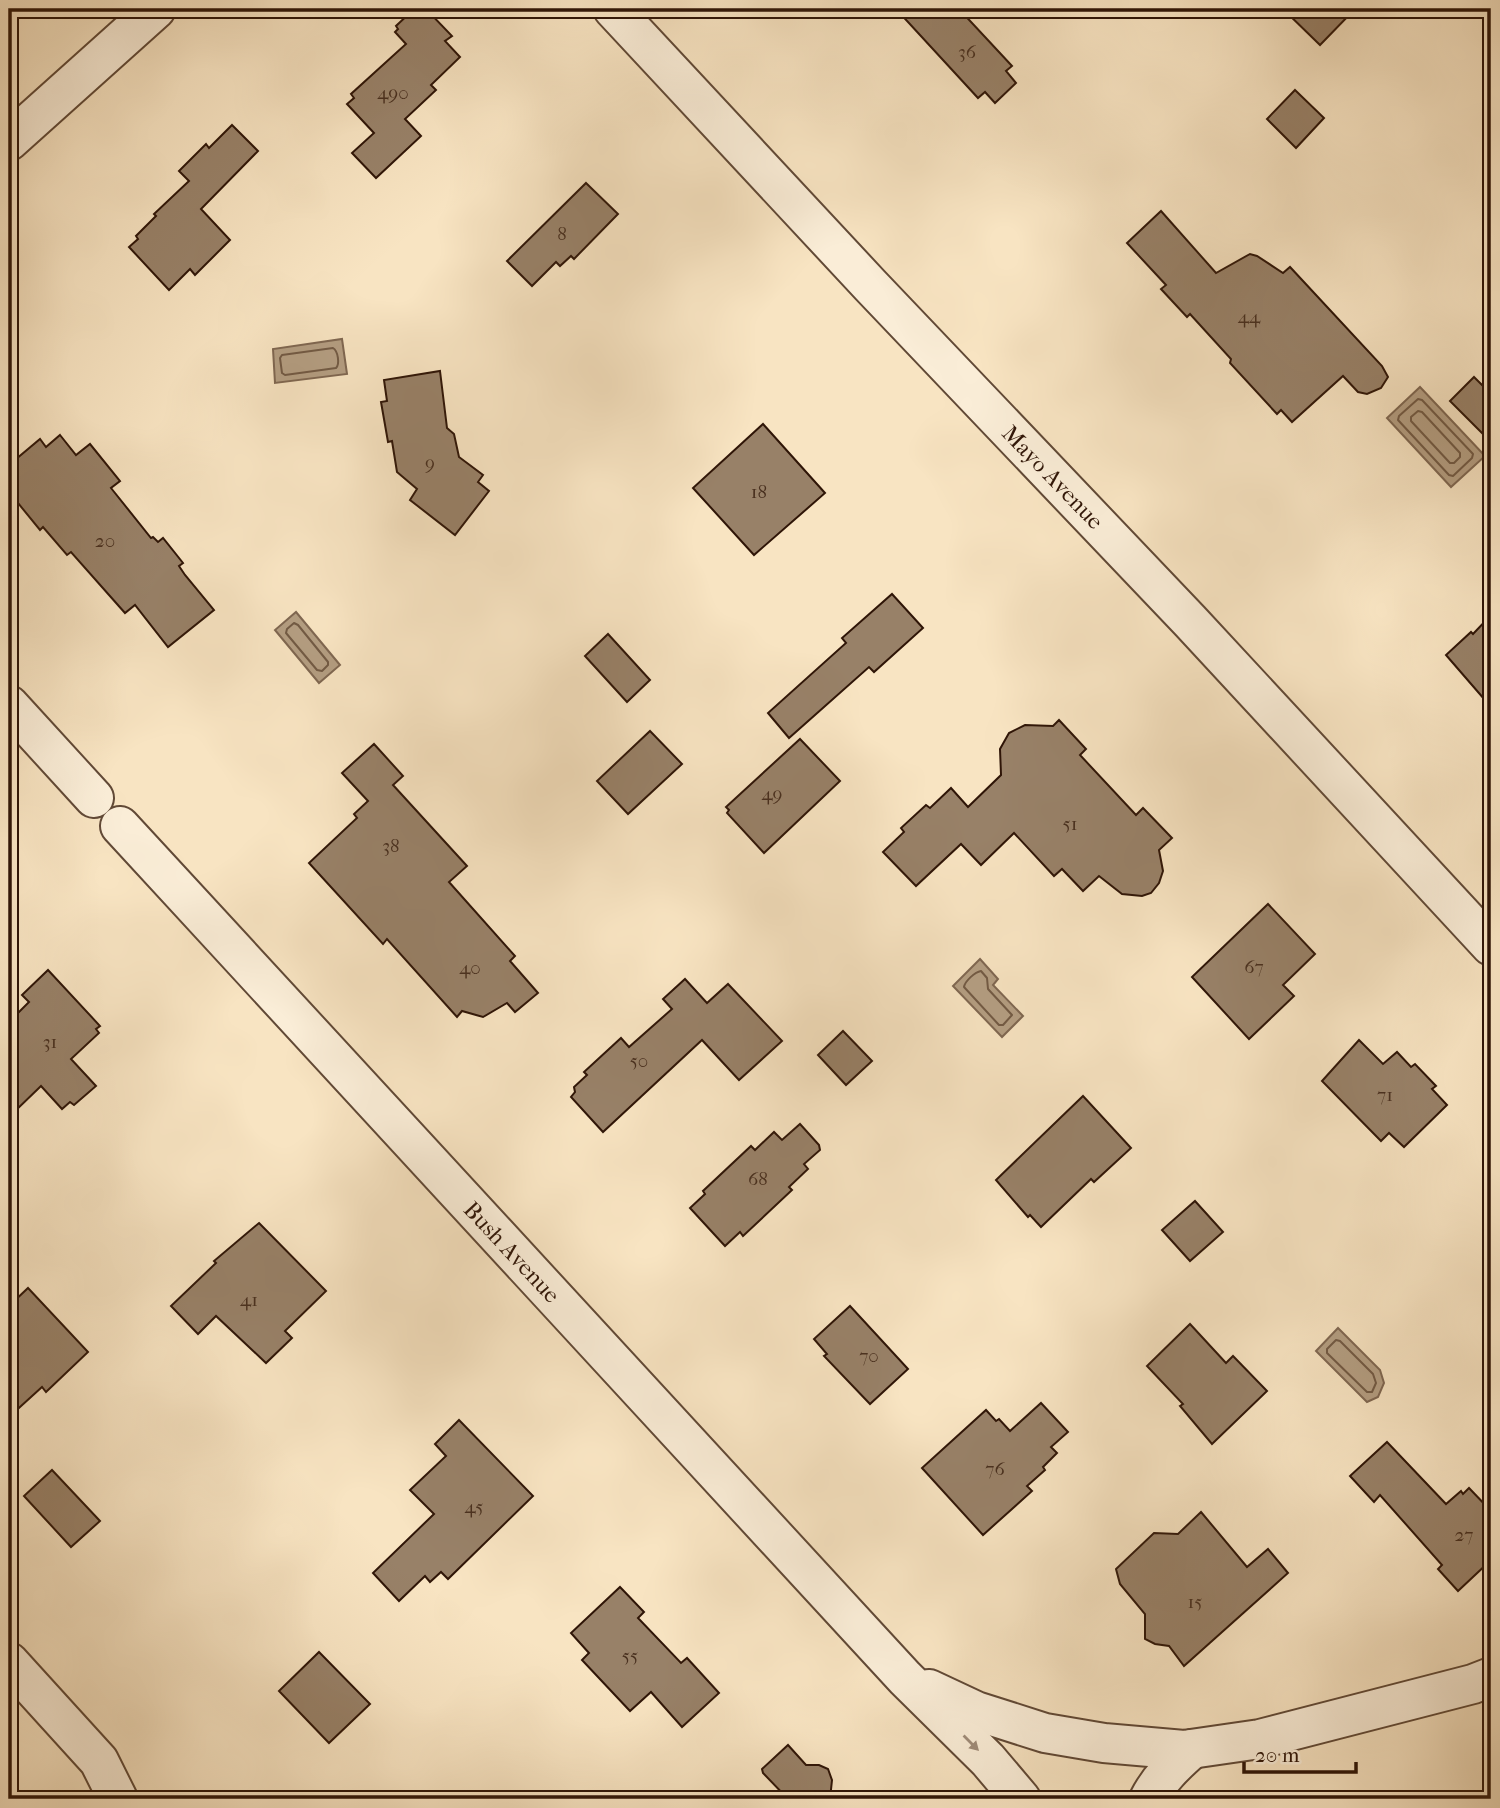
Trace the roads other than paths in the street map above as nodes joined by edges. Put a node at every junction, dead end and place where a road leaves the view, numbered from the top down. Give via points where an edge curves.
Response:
1 (156, 9) edge
2 (612, 9) edge
3 (9, 141) edge
4 (9, 705) edge
5 (94, 798) dead end
6 (120, 826) dead end
7 (1491, 946) edge
8 (9, 1662) edge
9 (1491, 1677) edge
10 (905, 1678) junction
11 (1192, 1749) junction
12 (118, 1799) edge
13 (1021, 1799) edge
14 (1149, 1799) edge

1 - 3 street
2 - 7 street, Mayo Avenue
4 - 5 street
6 - 10 street, Bush Avenue
8 - 12 street via 99,1761
9 - 11 street via 1260,1739
10 - 11 street via 976,1710 1045,1733 1104,1743
10 -> 13 street, Bush Avenue
11 - 14 street via 1170,1769

